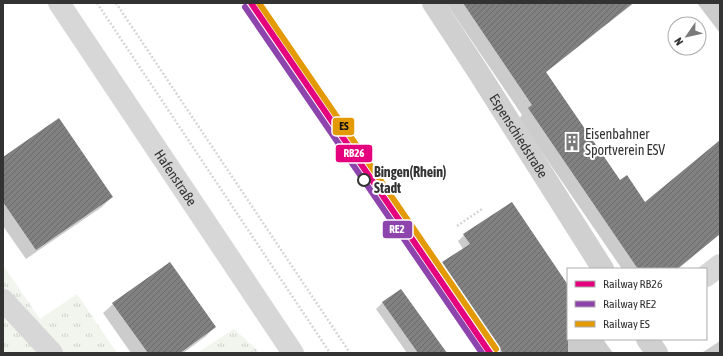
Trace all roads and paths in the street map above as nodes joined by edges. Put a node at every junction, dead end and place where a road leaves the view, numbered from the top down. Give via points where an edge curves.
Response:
1 (59, 3) edge
2 (97, 3) edge
3 (116, 3) edge
4 (432, 3) edge
5 (482, 208) dead end
6 (457, 226) dead end
7 (720, 265) edge
8 (602, 268) edge
9 (707, 275) edge
10 (3, 300) edge
11 (648, 340) edge
12 (52, 353) edge
13 (293, 353) edge
14 (330, 353) edge
15 (350, 353) edge
16 (657, 353) edge

1 - 13 street, Hafenstraße
2 - 14 path
3 - 15 path
4 - 8 main road, Espenschiedstraße
5 - 6 path
7 - 9 street
10 - 12 street
11 - 16 main road

